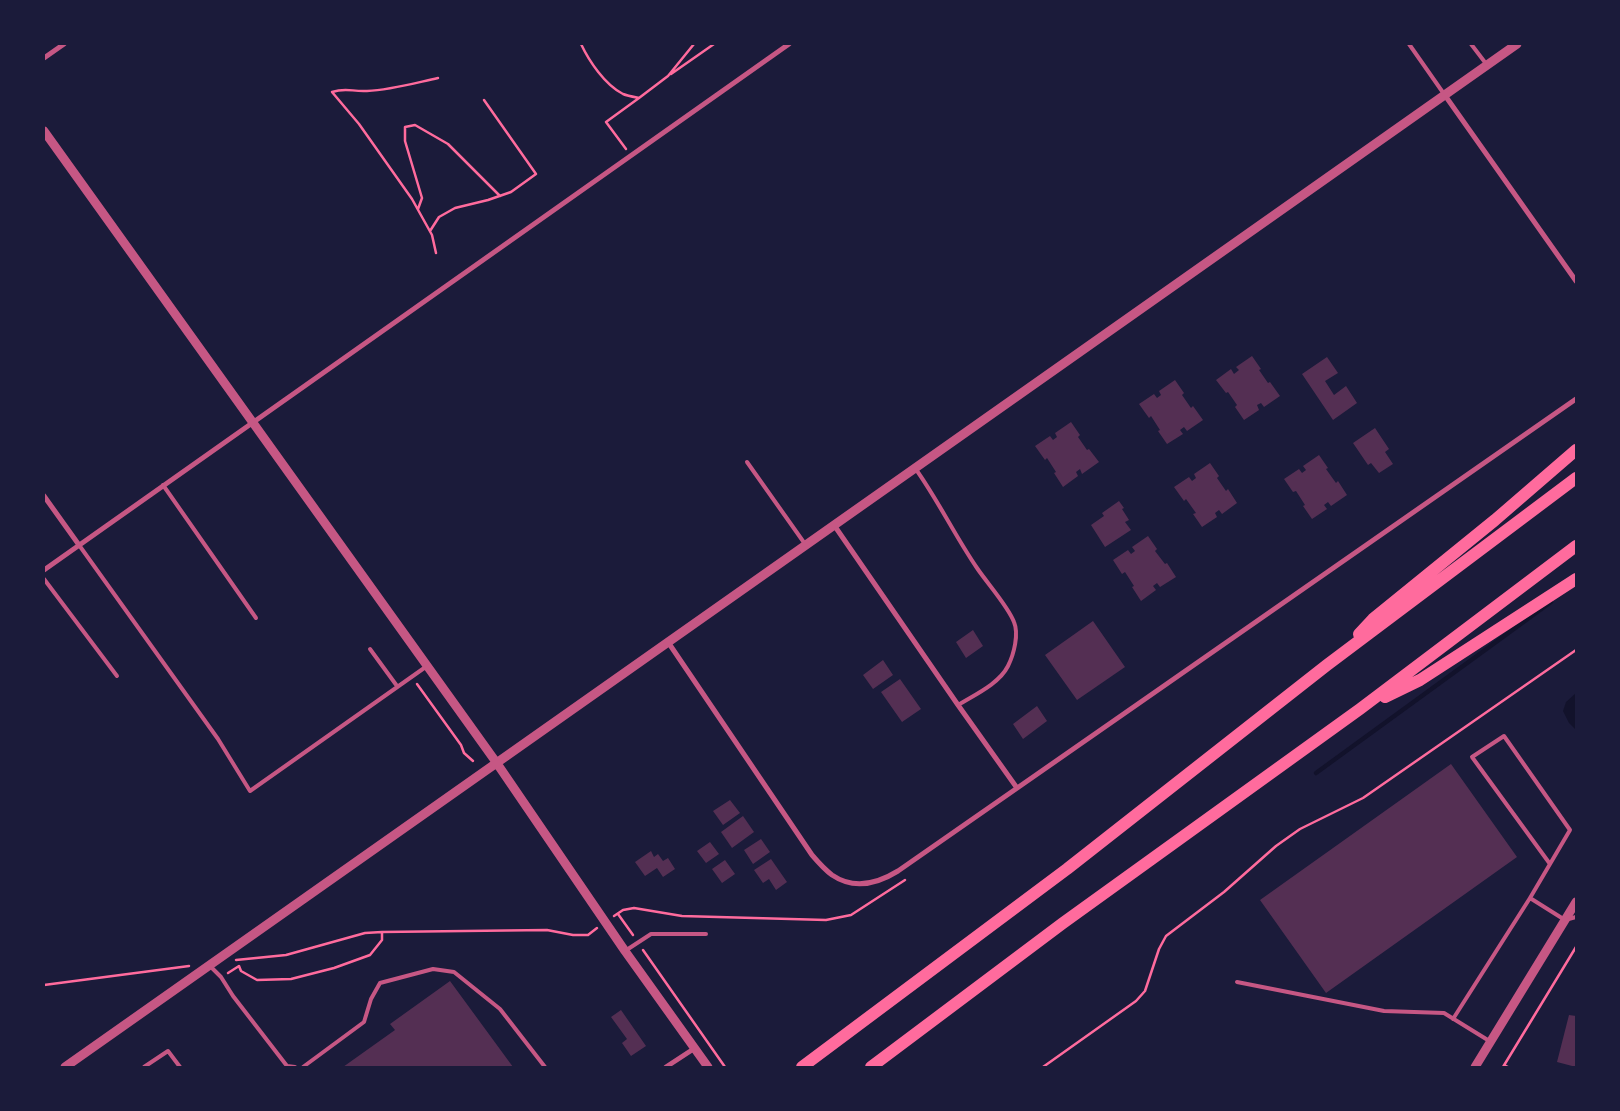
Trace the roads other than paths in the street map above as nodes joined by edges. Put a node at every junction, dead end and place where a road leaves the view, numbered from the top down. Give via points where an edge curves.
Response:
1 (64, 44) edge
2 (789, 44) edge
3 (1409, 44) edge
4 (1471, 44) edge
5 (1517, 44) edge
6 (44, 58) edge
7 (1486, 65) junction
8 (1444, 94) junction
9 (44, 132) edge
10 (1576, 281) edge
11 (1576, 399) edge
12 (252, 422) junction
13 (1576, 450) edge
14 (747, 462) dead end
15 (915, 468) junction
16 (1576, 478) edge
17 (163, 486) junction
18 (44, 496) edge
19 (834, 525) junction
20 (805, 544) junction
21 (80, 545) junction
22 (1576, 546) edge
23 (44, 570) edge
24 (44, 579) edge
25 (1576, 579) edge
26 (256, 618) dead end
27 (668, 642) junction
28 (370, 649) dead end
29 (1327, 665) junction
30 (427, 666) junction
31 (117, 676) dead end
32 (397, 686) junction
33 (958, 705) junction
34 (1360, 708) junction
35 (496, 762) junction
36 (1017, 788) junction
37 (1550, 864) junction
38 (1530, 898) junction
39 (1576, 902) edge
40 (1576, 918) edge
41 (1566, 920) junction
42 (706, 934) dead end
43 (625, 951) junction
44 (209, 965) junction
45 (1237, 982) dead end
46 (1453, 1019) junction
47 (1491, 1042) junction
48 (695, 1048) junction
49 (65, 1067) edge
50 (144, 1067) edge
51 (180, 1067) edge
52 (295, 1067) edge
53 (303, 1067) edge
54 (545, 1067) edge
55 (666, 1067) edge
56 (708, 1067) edge
57 (802, 1067) edge
58 (871, 1067) edge
59 (1475, 1067) edge

1 - 6 street
2 - 12 street
3 - 8 lane
4 - 7 lane
5 - 7 street
7 - 8 street
8 - 10 street
8 - 15 street
9 - 12 street
11 - 36 street
12 - 17 street
12 - 30 street
13 - 29 highway via 1373,619
14 - 20 lane
15 - 19 street
15 - 33 lane via 967,553 1011,616 1016,631 1005,671
16 - 29 highway
17 - 21 street
17 - 26 lane
18 - 21 street
19 - 20 street
19 - 33 street
20 - 27 street
21 - 23 street
21 - 32 lane via 218,739 250,791
22 - 34 highway
24 - 31 lane
25 - 34 highway via 1420,680
27 - 35 street
27 - 36 street via 812,855 840,880 855,883 884,880
28 - 32 lane
29 - 57 highway via 1067,869
30 - 32 lane
30 - 35 street
33 - 36 street
34 - 58 highway
35 - 43 street
35 - 44 street
37 - 37 lane via 1570,830 1504,736 1472,757
37 - 38 lane
38 - 41 lane
38 - 46 lane
39 - 41 street
40 - 41 lane
41 - 47 street
42 - 43 lane via 651,934
43 - 48 street
44 - 49 street
44 - 52 lane via 287,1066
45 - 46 lane via 1384,1011 1444,1013
46 - 47 lane
47 - 59 street
48 - 55 street
48 - 56 street
50 - 51 lane via 168,1051
53 - 54 lane via 364,1022 371,998 380,983 433,968 454,972 500,1009

